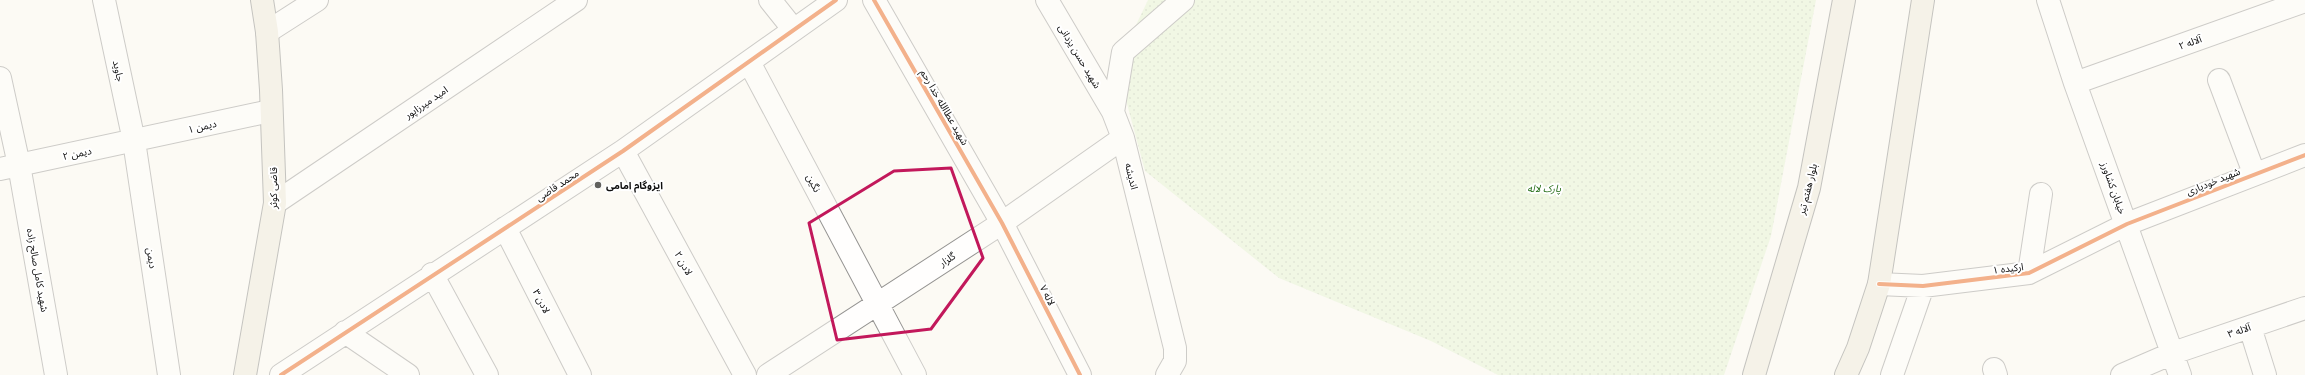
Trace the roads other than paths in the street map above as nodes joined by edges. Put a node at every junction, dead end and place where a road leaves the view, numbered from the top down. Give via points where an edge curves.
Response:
1 (104, 0) edge
2 (262, 0) edge
3 (317, 0) edge
4 (576, 0) edge
5 (770, 0) edge
6 (836, 0) edge
7 (874, 0) edge
8 (1047, 0) edge
9 (1183, 0) edge
10 (1844, 0) edge
11 (1923, 0) edge
12 (2048, 0) edge
13 (2305, 1) edge
14 (794, 30) junction
15 (267, 32) junction
16 (749, 62) junction
17 (0, 78) edge
18 (2219, 80) dead end
19 (2075, 83) junction
20 (270, 111) junction
21 (1112, 112) junction
22 (1123, 138) junction
23 (134, 141) junction
24 (623, 151) junction
25 (2305, 155) edge
26 (10, 167) edge
27 (2254, 173) junction
28 (2041, 194) dead end
29 (275, 203) junction
30 (1002, 223) junction
31 (2127, 224) junction
32 (505, 228) junction
33 (2029, 273) junction
34 (432, 274) junction
35 (1879, 284) junction
36 (1923, 286) junction
37 (878, 304) junction
38 (2305, 308) edge
39 (2250, 326) junction
40 (345, 332) junction
41 (2173, 353) junction
42 (56, 375) edge
43 (169, 375) edge
44 (245, 375) edge
45 (281, 375) edge
46 (408, 375) edge
47 (487, 375) edge
48 (580, 375) edge
49 (745, 375) edge
50 (768, 375) edge
51 (915, 375) edge
52 (1080, 375) edge
53 (1167, 375) edge
54 (1754, 375) edge
55 (1846, 375) edge
56 (1892, 375) edge
57 (2122, 375) edge
58 (2180, 375) edge
59 (2265, 375) edge

1 - 23 street, جاوید
2 - 15 main road, قاضی کوثر
3 - 15 street
4 - 29 street, امید میرزاپور
5 - 14 street
6 - 14 street, محمد قاضی
7 - 30 street, شهید عطاالله خدا رحم
8 - 21 street, شهید حسن یزدانی
9 - 21 street via 1123,52
10 - 54 main road, بلوار هفتم تیر via 1809,188
11 - 35 main road
12 - 19 street, خیابان کشاورز
13 - 19 street, آلاله ۲
14 - 16 street, محمد قاضی
15 - 20 main road, قاضی کوثر
16 - 24 street, محمد قاضی
16 - 37 street, نگین
17 - 26 street, شهید کامل صالح زاده
18 - 27 street
19 - 31 street, خیابان کشاورز
20 - 23 street, دیمن ۱
20 - 29 main road, قاضی کوثر
21 - 22 street, اندیشه
22 - 30 street, گلزار
22 - 53 street, اندیشه via 1175,348 1175,361
23 - 26 street, دیمن ۲
23 - 43 street, دیمن
24 - 32 street, محمد قاضی
24 - 49 street, لادن ۲
25 - 27 street, شهید خودیاری
26 - 42 street, شهید کامل صالح زاده
27 - 31 street, شهید خودیاری
28 - 33 street
29 - 44 main road, قاضی کوثر
30 - 37 street, گلزار
30 - 52 street, لاله ۷
31 - 33 street, ارکیده ۱
31 - 41 street, خیابان کشاورز
32 - 34 street, محمد قاضی
32 - 48 street, لادن ۳
33 - 36 street, ارکیده ۱
34 - 40 street, محمد قاضی
34 - 47 street
35 - 36 street, ارکیده ۱
35 - 55 main road via 1858,348
36 - 56 street
37 - 50 street, گلزار
37 - 51 street, نگین
38 - 39 street, آلاله ۳
39 - 41 street, آلاله ۳
39 - 59 street
40 - 45 street, محمد قاضی
40 - 46 street
41 - 57 street, آلاله ۳
41 - 58 street, خیابان کشاورز

